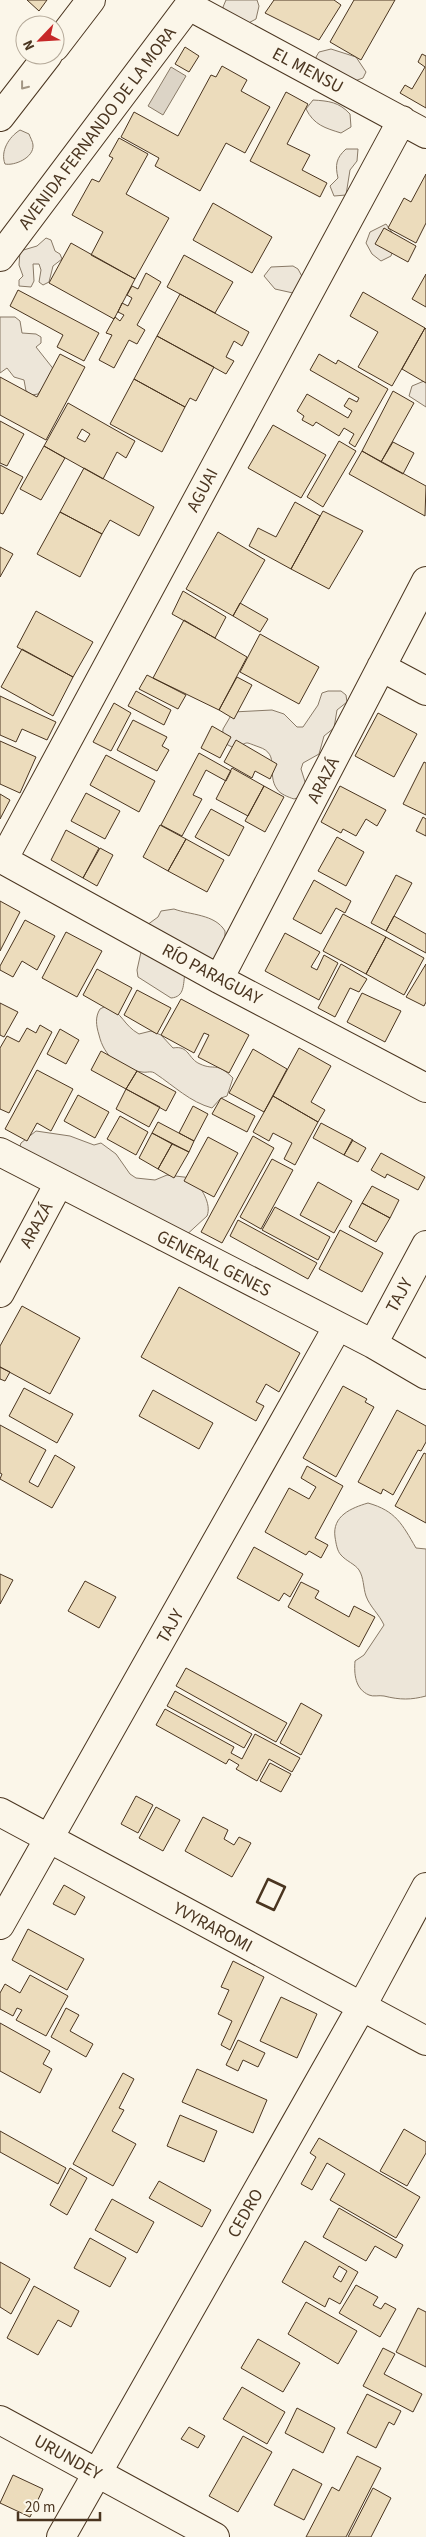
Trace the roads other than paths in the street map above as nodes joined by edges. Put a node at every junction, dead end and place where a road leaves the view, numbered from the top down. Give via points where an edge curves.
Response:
1 (92, 0) edge
2 (191, 3) edge
3 (65, 34) edge
4 (40, 65) edge
5 (0, 117) edge
6 (402, 120) junction
7 (426, 134) edge
8 (0, 255) edge
9 (426, 581) edge
10 (381, 667) junction
11 (426, 691) edge
12 (2, 859) edge
13 (220, 979) junction
14 (426, 1088) edge
15 (0, 1152) edge
16 (59, 1183) junction
17 (426, 1245) edge
18 (0, 1293) edge
19 (338, 1326) junction
20 (373, 1344) junction
21 (426, 1375) edge
22 (0, 1812) edge
23 (50, 1840) junction
24 (426, 1887) edge
25 (0, 1925) edge
26 (362, 2006) junction
27 (426, 2041) edge
28 (0, 2420) edge
29 (97, 2472) junction
30 (62, 2537) edge
31 (215, 2537) edge

1 - 3 street
2 - 6 street, EL MENSU
2 - 8 street, AVENIDA FERNANDO DE LA MORA
4 -> 5 street
6 - 7 street, EL MENSU
6 - 12 street, AGUAI
9 - 10 street, ARAZÁ
10 - 11 street
10 - 13 street, ARAZÁ
12 - 13 street, RÍO PARAGUAY
13 - 14 street, RÍO PARAGUAY
15 - 16 street, GENERAL GENES
16 - 18 street, ARAZÁ
16 - 19 street, GENERAL GENES
17 - 20 street, TAJY
19 - 20 street, GENERAL GENES
19 - 23 street, TAJY
20 - 21 street, GENERAL GENES
22 - 23 street, YVYRAROMI
23 - 25 street, TAJY
23 - 26 street, YVYRAROMI
24 - 26 street, CEDRO
26 - 27 street, YVYRAROMI
26 - 29 street, CEDRO
28 - 29 street, URUNDEY
29 - 30 street, CEDRO
29 - 31 street, URUNDEY

